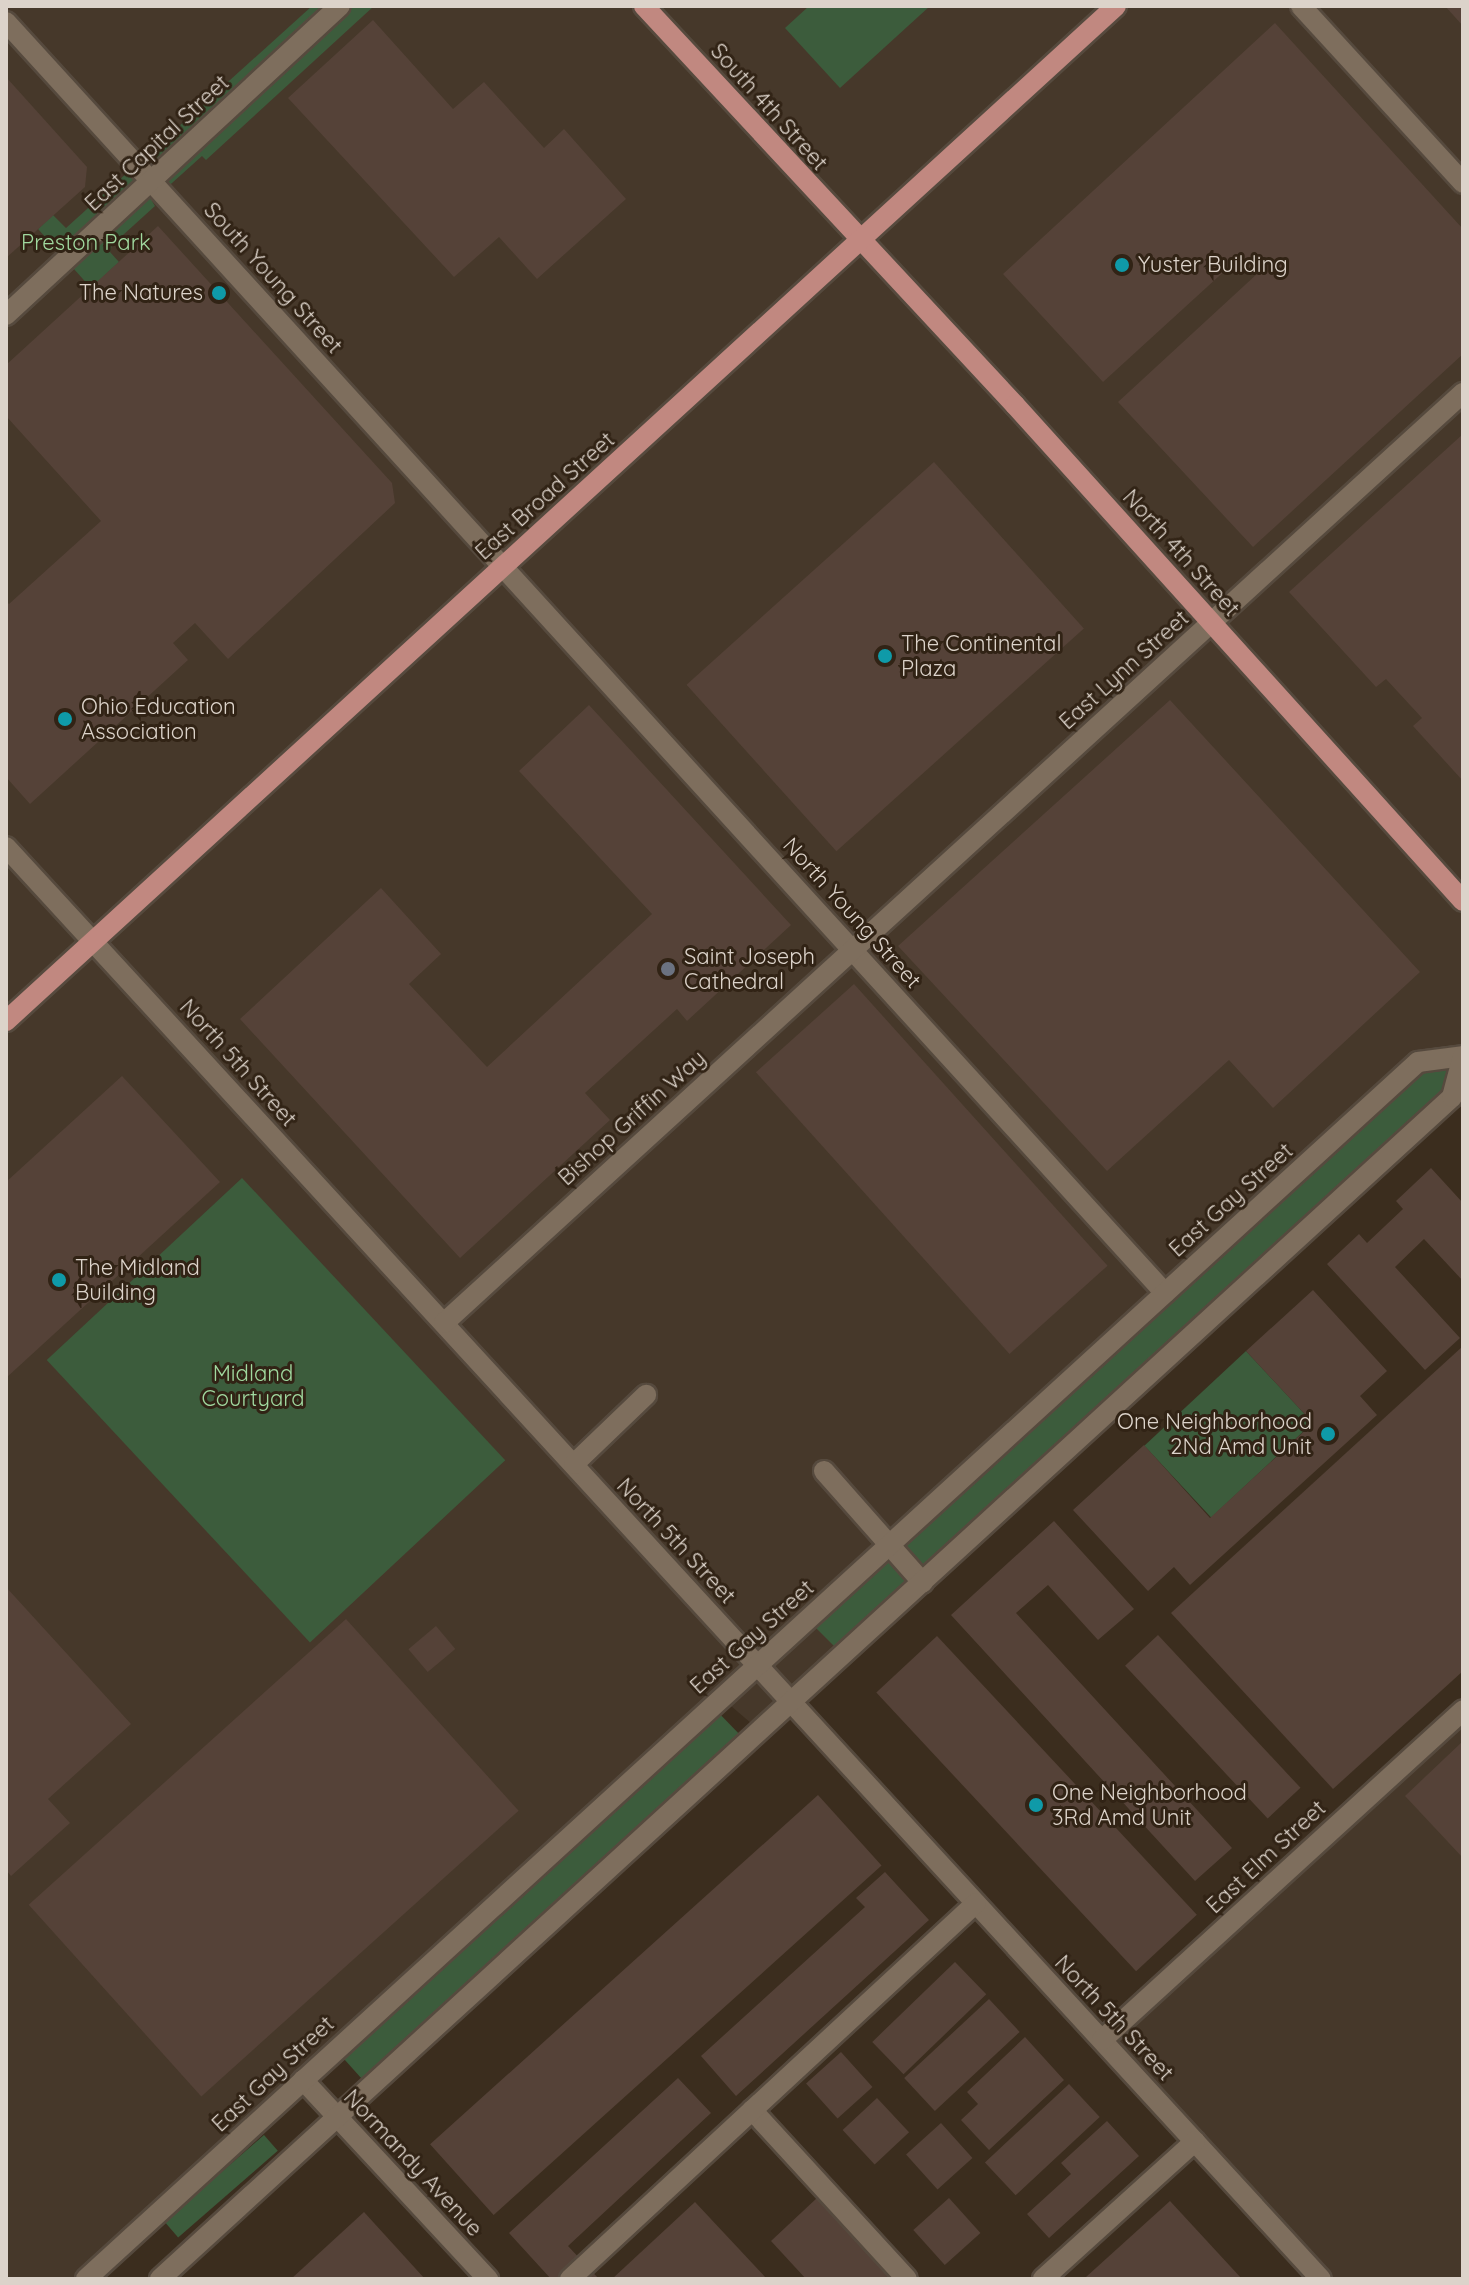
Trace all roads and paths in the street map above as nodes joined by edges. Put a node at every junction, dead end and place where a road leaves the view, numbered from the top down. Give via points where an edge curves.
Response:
1 (340, 6) edge
2 (644, 6) edge
3 (1116, 6) edge
4 (1301, 6) edge
5 (6, 22) edge
6 (151, 181) junction
7 (1463, 183) edge
8 (859, 242) junction
9 (6, 315) edge
10 (1463, 393) edge
11 (503, 566) junction
12 (1212, 622) junction
13 (6, 847) edge
14 (1463, 901) edge
15 (94, 941) junction
16 (853, 950) junction
17 (6, 1021) edge
18 (1463, 1056) edge
19 (1165, 1293) junction
20 (444, 1323) junction
21 (646, 1395) dead end
22 (574, 1464) junction
23 (824, 1471) dead end
24 (890, 1544) junction
25 (923, 1583) junction
26 (758, 1665) junction
27 (792, 1702) junction
28 (1463, 1710) edge
29 (976, 1903) junction
30 (1102, 2040) junction
31 (303, 2080) junction
32 (752, 2110) junction
33 (338, 2117) junction
34 (1195, 2141) junction
35 (86, 2279) edge
36 (160, 2279) edge
37 (488, 2279) edge
38 (570, 2279) edge
39 (907, 2279) edge
40 (1043, 2279) edge
41 (1321, 2279) edge

1 - 6 street, East Capital Street
2 - 8 main road, South 4th Street
3 - 8 main road, East Broad Street
4 - 7 street
5 - 6 street, South Young Street
6 - 9 street, East Capital Street
6 - 11 street, South Young Street
8 - 11 main road, East Broad Street
8 - 12 main road, North 4th Street
10 - 12 street, East Lynn Street
11 - 15 main road, East Broad Street
11 - 16 street, North Young Street
12 - 14 main road, North 4th Street
12 - 16 street, East Lynn Street
13 - 15 street, North 5th Street
15 - 17 main road, East Broad Street
15 - 20 street, North 5th Street
16 - 19 street, North Young Street
16 - 20 street, Bishop Griffin Way
18 - 19 street, East Gay Street via 1418,1062
18 - 25 street, East Gay Street via 1452,1097
19 - 24 street, East Gay Street
20 - 22 street, North 5th Street
21 - 22 street
22 - 26 street, North 5th Street
23 - 24 street
24 - 25 street
24 - 26 street, East Gay Street
25 - 27 street, East Gay Street
26 - 27 street, North 5th Street
26 - 31 street, East Gay Street
27 - 29 street, North 5th Street
27 - 33 street, East Gay Street
28 - 30 street, East Elm Street
29 - 30 street, North 5th Street
29 - 32 street
30 - 34 street, North 5th Street
31 - 33 street, Normandy Avenue
31 - 35 street, East Gay Street
32 - 38 street
32 - 39 street
33 - 36 street, East Gay Street
33 - 37 street, Normandy Avenue
34 - 40 street
34 - 41 street, North 5th Street

